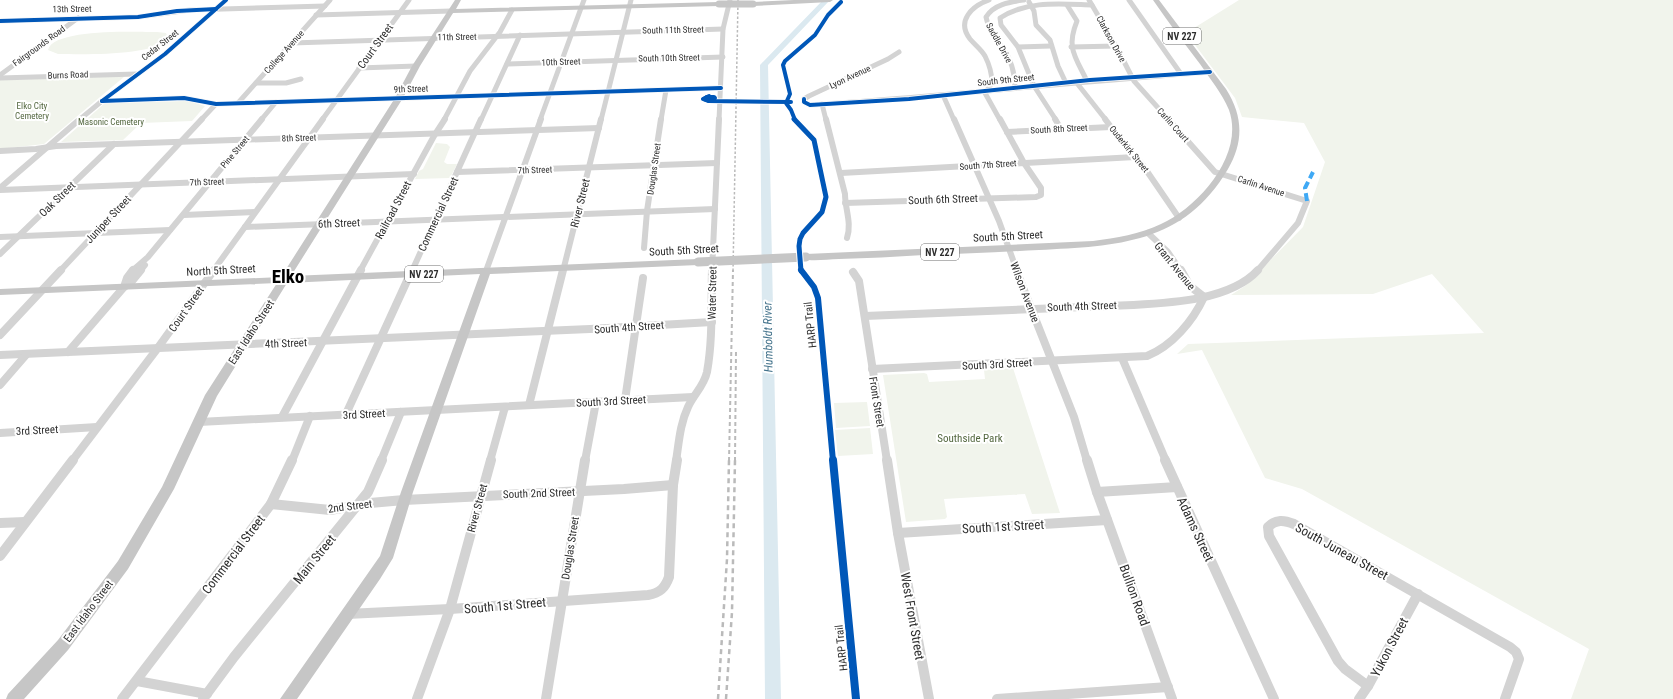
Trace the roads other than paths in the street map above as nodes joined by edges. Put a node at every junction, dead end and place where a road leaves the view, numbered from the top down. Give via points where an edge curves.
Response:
1 (226, 0) edge
2 (277, 0) edge
3 (330, 0) edge
4 (409, 0) edge
5 (457, 0) edge
6 (584, 0) edge
7 (730, 0) edge
8 (830, 0) edge
9 (989, 0) edge
10 (1024, 0) edge
11 (1028, 0) edge
12 (1089, 0) edge
13 (1129, 0) edge
14 (1156, 0) edge
15 (630, 3) edge
16 (1067, 5) junction
17 (1092, 5) junction
18 (325, 6) junction
19 (1032, 6) junction
20 (270, 8) junction
21 (581, 8) junction
22 (216, 9) junction
23 (512, 10) junction
24 (451, 11) junction
25 (479, 11) junction
26 (399, 13) junction
27 (316, 15) junction
28 (78, 18) junction
29 (0, 21) edge
30 (723, 29) junction
31 (623, 32) junction
32 (572, 33) junction
33 (520, 35) junction
34 (497, 36) junction
35 (435, 37) junction
36 (381, 40) junction
37 (292, 43) junction
38 (1051, 46) junction
39 (1116, 46) junction
40 (1018, 47) junction
41 (1071, 47) junction
42 (899, 52) dead end
43 (723, 57) junction
44 (616, 59) junction
45 (562, 62) junction
46 (507, 64) junction
47 (416, 66) junction
48 (359, 68) junction
49 (1210, 72) junction
50 (136, 74) junction
51 (1181, 74) junction
52 (0, 75) edge
53 (0, 78) edge
54 (1132, 78) junction
55 (301, 79) dead end
56 (1087, 81) junction
57 (1076, 82) junction
58 (256, 83) junction
59 (1066, 83) junction
60 (1034, 86) junction
61 (721, 88) junction
62 (1015, 88) junction
63 (666, 90) junction
64 (988, 90) junction
65 (608, 92) junction
66 (550, 94) junction
67 (492, 95) junction
68 (943, 95) junction
69 (457, 96) junction
70 (399, 98) junction
71 (337, 100) junction
72 (102, 101) junction
73 (276, 102) junction
74 (804, 102) joint
75 (238, 103) junction
76 (216, 104) junction
77 (822, 104) junction
78 (1111, 127) junction
79 (599, 128) junction
80 (1061, 129) junction
81 (537, 130) junction
82 (477, 131) junction
83 (437, 132) junction
84 (1007, 132) junction
85 (374, 136) junction
86 (309, 138) junction
87 (246, 139) junction
88 (181, 141) junction
89 (114, 144) junction
90 (46, 148) junction
91 (0, 150) edge
92 (1135, 157) junction
93 (717, 163) junction
94 (1024, 163) junction
95 (654, 165) junction
96 (975, 166) junction
97 (589, 168) junction
98 (523, 170) junction
99 (457, 172) junction
100 (1218, 172) junction
101 (841, 173) junction
102 (414, 174) junction
103 (348, 177) junction
104 (280, 179) junction
105 (210, 182) junction
106 (141, 184) junction
107 (70, 187) junction
108 (0, 189) edge
109 (989, 198) junction
110 (1307, 201) joint
111 (845, 203) junction
112 (715, 209) junction
113 (647, 211) junction
114 (255, 212) junction
115 (577, 214) junction
116 (184, 215) junction
117 (506, 217) junction
118 (1179, 218) junction
119 (436, 219) junction
120 (387, 221) junction
121 (319, 224) junction
122 (245, 227) junction
123 (170, 230) junction
124 (95, 233) junction
125 (1148, 233) junction
126 (19, 236) junction
127 (0, 237) edge
128 (847, 238) dead end
129 (644, 248) dead end
130 (1008, 249) junction
131 (0, 254) edge
132 (563, 268) junction
133 (486, 271) junction
134 (853, 272) dead end
135 (410, 274) junction
136 (357, 277) junction
137 (643, 278) dead end
138 (286, 279) junction
139 (204, 283) junction
140 (124, 287) junction
141 (42, 290) junction
142 (0, 292) edge
143 (1204, 297) junction
144 (1032, 308) junction
145 (865, 316) junction
146 (712, 322) junction
147 (636, 327) junction
148 (547, 330) junction
149 (464, 334) junction
150 (0, 335) edge
151 (381, 338) junction
152 (322, 341) junction
153 (243, 345) junction
154 (157, 349) junction
155 (68, 352) junction
156 (26, 354) junction
157 (0, 356) edge
158 (1122, 358) junction
159 (1052, 361) junction
160 (872, 369) junction
161 (0, 385) edge
162 (693, 397) junction
163 (625, 400) junction
164 (596, 402) junction
165 (505, 406) junction
166 (529, 406) junction
167 (436, 410) junction
168 (401, 412) junction
169 (346, 414) junction
170 (310, 416) junction
171 (282, 417) junction
172 (199, 422) junction
173 (97, 427) junction
174 (0, 433) edge
175 (673, 485) junction
176 (1177, 487) junction
177 (579, 491) junction
178 (1097, 492) junction
179 (480, 495) junction
180 (404, 500) junction
181 (271, 504) junction
182 (358, 505) junction
183 (1107, 520) junction
184 (25, 522) junction
185 (0, 523) edge
186 (898, 533) junction
187 (0, 556) edge
188 (662, 591) joint
189 (1418, 594) junction
190 (562, 600) junction
191 (450, 609) junction
192 (347, 614) junction
193 (137, 681) junction
194 (1368, 686) junction
195 (1168, 687) junction
196 (205, 697) edge
197 (14, 699) edge
198 (122, 699) edge
199 (288, 699) edge
200 (417, 699) edge
201 (546, 699) edge
202 (929, 699) edge
203 (997, 699) edge
204 (1172, 699) edge
205 (1274, 699) edge
206 (1359, 699) edge
207 (1505, 699) edge

1 - 22 street, Cedar Street
2 - 20 street
3 - 18 street, College Avenue
4 - 26 street, Court Street
5 - 24 main road, East Idaho Street
5 - 25 main road via 460,8
6 - 21 street
7 - 30 street, Water Street via 729,13
8 - 15 main road, bridge via 753,4
9 - 64 street via 971,9 964,21 968,36 983,54 990,71 992,83
10 - 62 street, Saddle Drive via 998,7 990,11 986,17 992,34 1000,43 1015,74
11 - 19 street
12 - 17 street, Clarkson Drive
13 - 51 street
14 - 49 main road, NV 227
15 - 21 main road
15 - 31 street, River Street
16 - 17 street
16 - 19 street
16 - 41 street via 1077,21 1072,33
17 - 39 street, Clarkson Drive
18 - 20 street, 13th Street
18 - 27 street, College Avenue
19 - 38 street via 1036,25 1048,37
19 - 40 street via 1010,12 1000,18 1001,25
20 - 22 street, 13th Street
21 - 23 main road
21 - 32 street
22 - 28 street, 13th Street via 184,10 138,17
22 - 50 street, Cedar Street via 165,54
23 - 25 main road
23 - 34 street, Railroad Street
24 - 25 main road
24 - 26 street
24 - 35 main road, East Idaho Street
26 - 27 street
26 - 36 street, Court Street
27 - 37 street, College Avenue
28 - 29 street, 13th Street
28 - 52 street, Fairgrounds Road
30 - 31 street, South 11th Street
30 - 43 street, Water Street
31 - 32 street, 11th Street
31 - 44 street, River Street
32 - 33 street, 11th Street
32 - 45 street
33 - 34 street, 11th Street
33 - 46 street, Commercial Street
34 - 35 street, 11th Street
34 - 69 street, Railroad Street via 470,71
35 - 36 street, 11th Street
35 - 47 main road, East Idaho Street
36 - 37 street, 11th Street
36 - 48 street, Court Street
37 - 58 street, College Avenue
38 - 40 street
38 - 59 street
39 - 41 street
39 - 54 street, Clarkson Drive
40 - 60 street
41 - 56 street
42 - 74 street, Lyon Avenue via 888,60 809,96
43 - 44 street, South 10th Street
43 - 61 street, Water Street
44 - 45 street, 10th Street
44 - 65 street, River Street
45 - 46 street, 10th Street
45 - 66 street
46 - 67 street, Commercial Street
47 - 48 street
47 - 70 main road, East Idaho Street
48 - 71 street, Court Street
49 - 51 street, South 9th Street
49 - 100 main road, South 5th Street / NV 227 via 1231,104 1238,127 1227,165
50 - 53 street, Burns Road
50 - 72 street, Cedar Street
51 - 54 street, South 9th Street
54 - 56 street, South 9th Street
54 - 100 street, Carlin Court
55 - 58 street via 286,83
56 - 57 street, South 9th Street
57 - 59 street, South 9th Street
57 - 78 street, Ouderkirk Street
58 - 75 street, College Avenue
59 - 60 street, South 9th Street
60 - 62 street, South 9th Street
60 - 80 street
61 - 63 street, 9th Street
61 - 93 street, Water Street
62 - 64 street, South 9th Street
63 - 65 street, 9th Street
63 - 95 street, Douglas Street
64 - 68 street, South 9th Street
64 - 84 street via 985,93
65 - 66 street, 9th Street
65 - 79 street, River Street
66 - 67 street, 9th Street
66 - 81 street
67 - 69 street, 9th Street
67 - 82 street, Commercial Street
68 - 77 street, South 9th Street
68 - 96 street, Wilson Avenue
69 - 70 street, 9th Street
69 - 83 street, Railroad Street
70 - 71 street, 9th Street
70 - 85 main road, East Idaho Street
71 - 73 street, 9th Street
71 - 86 street, Court Street
72 - 76 street, 9th Street via 184,98
72 - 90 street, Cedar Street
73 - 75 street, 9th Street
73 - 87 street, Pine Street
74 - 77 street, South 9th Street via 810,105
75 - 76 street, 9th Street
76 - 88 street, Juniper Street
77 - 101 street
78 - 80 street, South 8th Street
78 - 92 street, Ouderkirk Street
79 - 81 street, 8th Street
79 - 97 street, River Street
80 - 84 street, South 8th Street
81 - 82 street, 8th Street
81 - 98 street
82 - 83 street, 8th Street
82 - 99 street, Commercial Street
83 - 85 street, 8th Street
83 - 102 street, Railroad Street
84 - 94 street
85 - 86 street, 8th Street
85 - 103 main road, East Idaho Street
86 - 87 street, 8th Street
86 - 104 street, Court Street
87 - 88 street, 8th Street
87 - 105 street, Pine Street
88 - 89 street, 8th Street
88 - 106 street, Juniper Street
89 - 90 street, 8th Street
89 - 107 street, Oak Street
90 - 91 street, 8th Street
90 - 108 street, Cedar Street
92 - 94 street, South 7th Street
92 - 118 street, Ouderkirk Street
93 - 95 street
93 - 112 street, Water Street
94 - 96 street, South 7th Street
94 - 109 street, South 6th Street via 1041,188 1041,195
95 - 97 street
95 - 113 street, Douglas Street
96 - 101 street, South 7th Street
96 - 109 street, Wilson Avenue
97 - 98 street, 7th Street
97 - 115 street, River Street
98 - 99 street, 7th Street
98 - 117 street
99 - 119 street, Commercial Street
100 - 110 street, Carlin Avenue
100 - 118 main road, South 5th Street / NV 227 via 1198,204
101 - 111 street
102 - 103 street, 7th Street
102 - 120 street, Railroad Street
103 - 104 street, 7th Street
103 - 121 main road, East Idaho Street
104 - 105 street, 7th Street
104 - 114 street, Court Street
105 - 106 street, 7th Street
105 - 116 street, Pine Street
106 - 107 street, 7th Street
106 - 124 street, Juniper Street
107 - 108 street, 7th Street
107 - 126 street, Oak Street
109 - 111 street, South 6th Street
109 - 130 street, Wilson Avenue
110 - 143 street, South 4th Street via 1296,228 1254,275 1240,284
111 - 128 street via 850,229
112 - 113 street
112 - 146 street, Water Street
113 - 115 street
113 - 129 street, Douglas Street
114 - 116 street
114 - 122 street, Court Street
115 - 117 street, 6th Street
115 - 132 street, River Street
116 - 123 street, Pine Street
117 - 119 street, 6th Street
117 - 133 street
118 - 125 main road, South 5th Street / NV 227
119 - 120 street, 6th Street
119 - 135 street, Commercial Street
120 - 121 street, 6th Street
120 - 136 street, Railroad Street
121 - 122 street, 6th Street
121 - 138 main road, East Idaho Street
122 - 139 street, Court Street
123 - 124 street
123 - 140 street, Pine Street via 136,276
124 - 126 street
124 - 141 street, Juniper Street
125 - 130 main road, South 5th Street / NV 227 via 1107,243
125 - 143 street, Grant Avenue via 1178,266 1190,287
126 - 127 street
126 - 131 street, Oak Street
130 - 132 main road, South 5th Street / NV 227, bridge
130 - 144 street, Wilson Avenue
132 - 133 main road, North 5th Street / NV 227
132 - 148 street, River Street
133 - 135 main road, North 5th Street / NV 227
133 - 149 main road
134 - 145 street, Front Street via 859,281
135 - 136 main road, North 5th Street / NV 227
135 - 151 street, Commercial Street
136 - 138 main road, North 5th Street / NV 227
136 - 152 street, Railroad Street
137 - 147 street
138 - 139 main road, North 5th Street
138 - 153 main road, East Idaho Street
139 - 140 main road, North 5th Street
139 - 154 street, Court Street
140 - 141 main road, North 5th Street
140 - 155 street, Pine Street
141 - 142 main road, North 5th Street
141 - 150 street, Juniper Street
143 - 144 street, South 4th Street via 1168,302
143 - 158 street, South 3rd Street via 1190,319 1159,352 1147,356
144 - 145 street, South 4th Street
144 - 159 street, Wilson Avenue
145 - 160 street, Front Street
146 - 147 street, South 4th Street
146 - 162 street, Water Street via 706,379
147 - 148 street, South 4th Street
147 - 163 street
148 - 149 street, 4th Street
148 - 166 street, River Street
149 - 151 street, 4th Street
149 - 167 main road
151 - 152 street, 4th Street
151 - 169 street, Commercial Street
152 - 153 street, 4th Street
152 - 171 street, Railroad Street
153 - 154 street, 4th Street
153 - 172 main road, East Idaho Street via 211,396
154 - 155 street, 4th Street
154 - 173 street, Court Street
155 - 156 street, 4th Street
156 - 157 street, 4th Street
156 - 161 street
158 - 159 street, South 3rd Street
158 - 176 street, Adams Street
159 - 160 street, South 3rd Street
159 - 178 street, Wilson Avenue via 1074,417
160 - 186 street, Front Street
162 - 163 street, South 3rd Street
162 - 175 street, Water Street via 682,422
163 - 164 street, South 3rd Street
164 - 166 street, South 3rd Street
164 - 177 street, Douglas Street
165 - 166 street, 3rd Street
165 - 167 street, 3rd Street
165 - 179 street, River Street
167 - 168 street, 3rd Street
167 - 180 main road
168 - 169 street, 3rd Street
168 - 182 street, Main Street via 368,492
169 - 170 street, 3rd Street
170 - 171 street, 3rd Street
170 - 181 street, Commercial Street
171 - 172 street, 3rd Street
172 - 197 main road, East Idaho Street via 168,489 140,538 97,600 47,663
173 - 174 street, 3rd Street
173 - 184 street, Court Street
175 - 177 street, South 2nd Street
175 - 188 street, Water Street via 669,577
176 - 178 street
176 - 205 street, Adams Street
177 - 179 street, South 2nd Street
177 - 190 street, Douglas Street
178 - 183 street, Bullion Road
179 - 180 street, South 2nd Street
179 - 191 street, River Street
180 - 182 street, 2nd Street
180 - 192 main road via 386,558
181 - 182 street, 2nd Street via 330,510
181 - 193 street, Commercial Street
182 - 196 street, Main Street via 269,613
183 - 186 street, South 1st Street
183 - 195 street, Bullion Road
184 - 185 street
184 - 187 street, Court Street
186 - 202 street, West Front Street
188 - 190 street, South 1st Street via 629,596
189 - 194 street, Yukon Street
189 - 194 street, South Juneau Street via 1294,524 1279,520 1268,527 1269,536 1338,661
189 - 207 street, South Juneau Street via 1516,652 1519,659
190 - 191 street, South 1st Street
190 - 201 street, Douglas Street
191 - 192 street, South 1st Street
191 - 200 street, River Street
192 - 199 main road
193 - 196 street
193 - 198 street, Commercial Street
194 - 206 street, Yukon Street
195 - 203 street
195 - 204 street, Bullion Road

